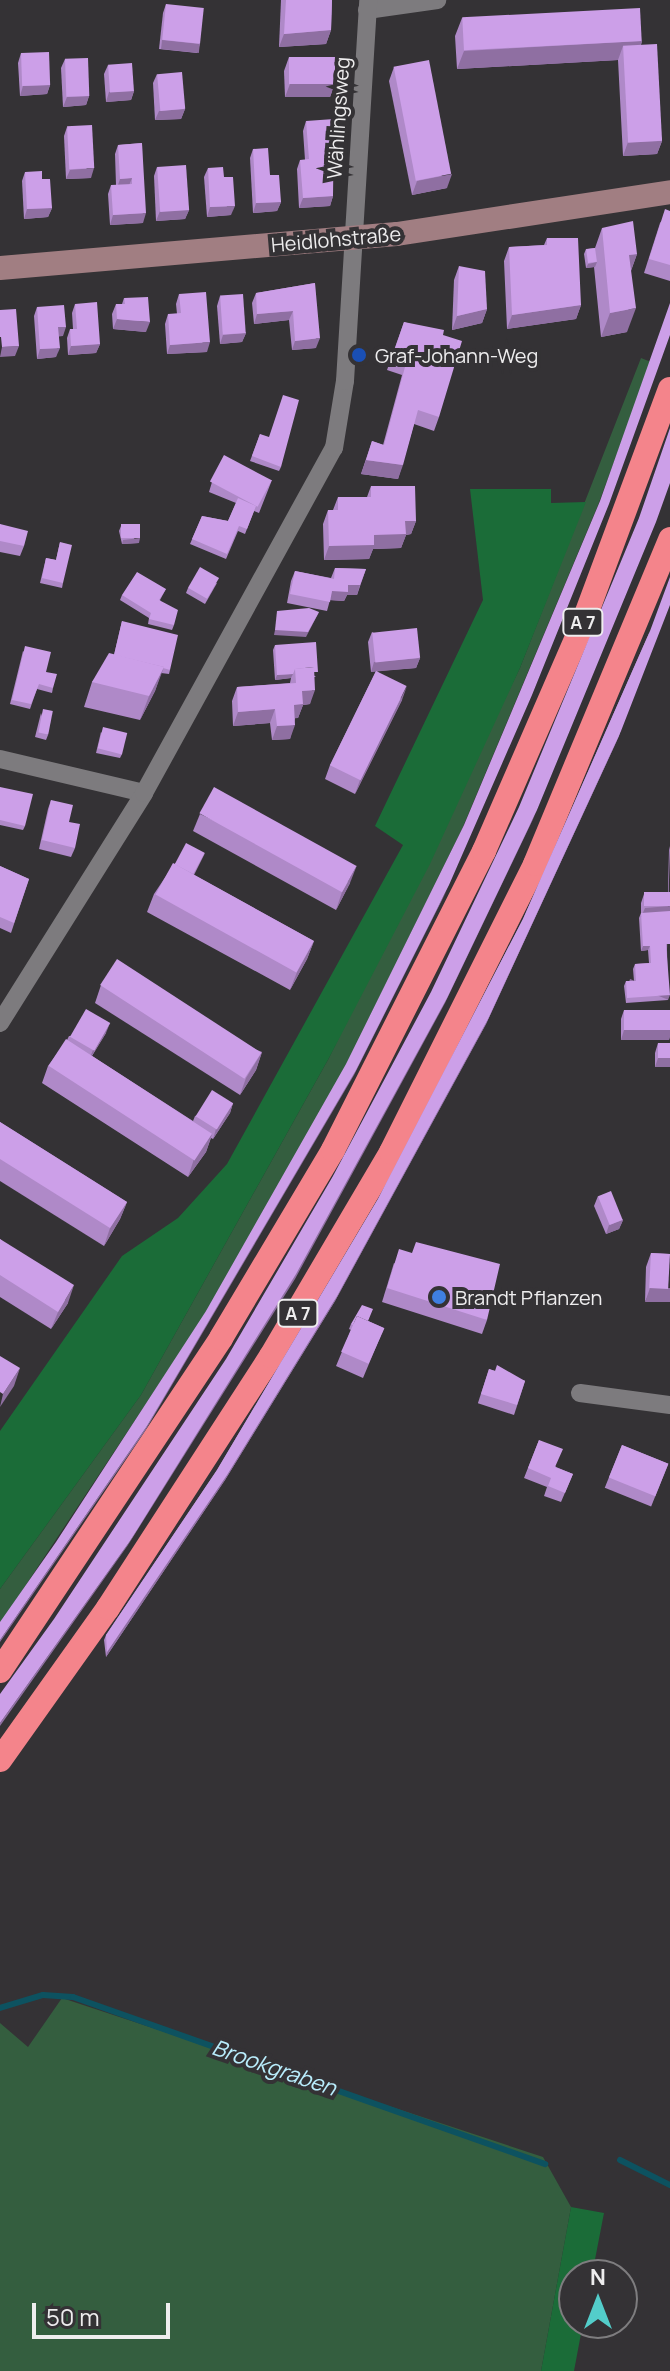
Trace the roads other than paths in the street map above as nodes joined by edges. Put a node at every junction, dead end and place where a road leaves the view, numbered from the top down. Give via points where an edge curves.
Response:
1 (437, 0) edge
2 (367, 5) edge
3 (670, 192) edge
4 (353, 239) junction
5 (0, 268) edge
6 (670, 389) edge
7 (670, 539) edge
8 (0, 759) edge
9 (144, 793) junction
10 (0, 1023) edge
11 (580, 1393) dead end
12 (670, 1405) edge
13 (0, 1671) edge
14 (0, 1760) edge

1 - 2 street
2 - 4 street, Wählingsweg
3 - 4 main road, Heidlohstraße
4 - 5 main road, Heidlohstraße
4 - 9 street via 345,381 334,448
6 - 13 highway, A 7 via 581,628 490,838 333,1150 221,1338
7 - 14 highway, A 7 via 535,864 391,1152 271,1356 108,1608
8 - 9 street
9 - 10 street
11 - 12 street

